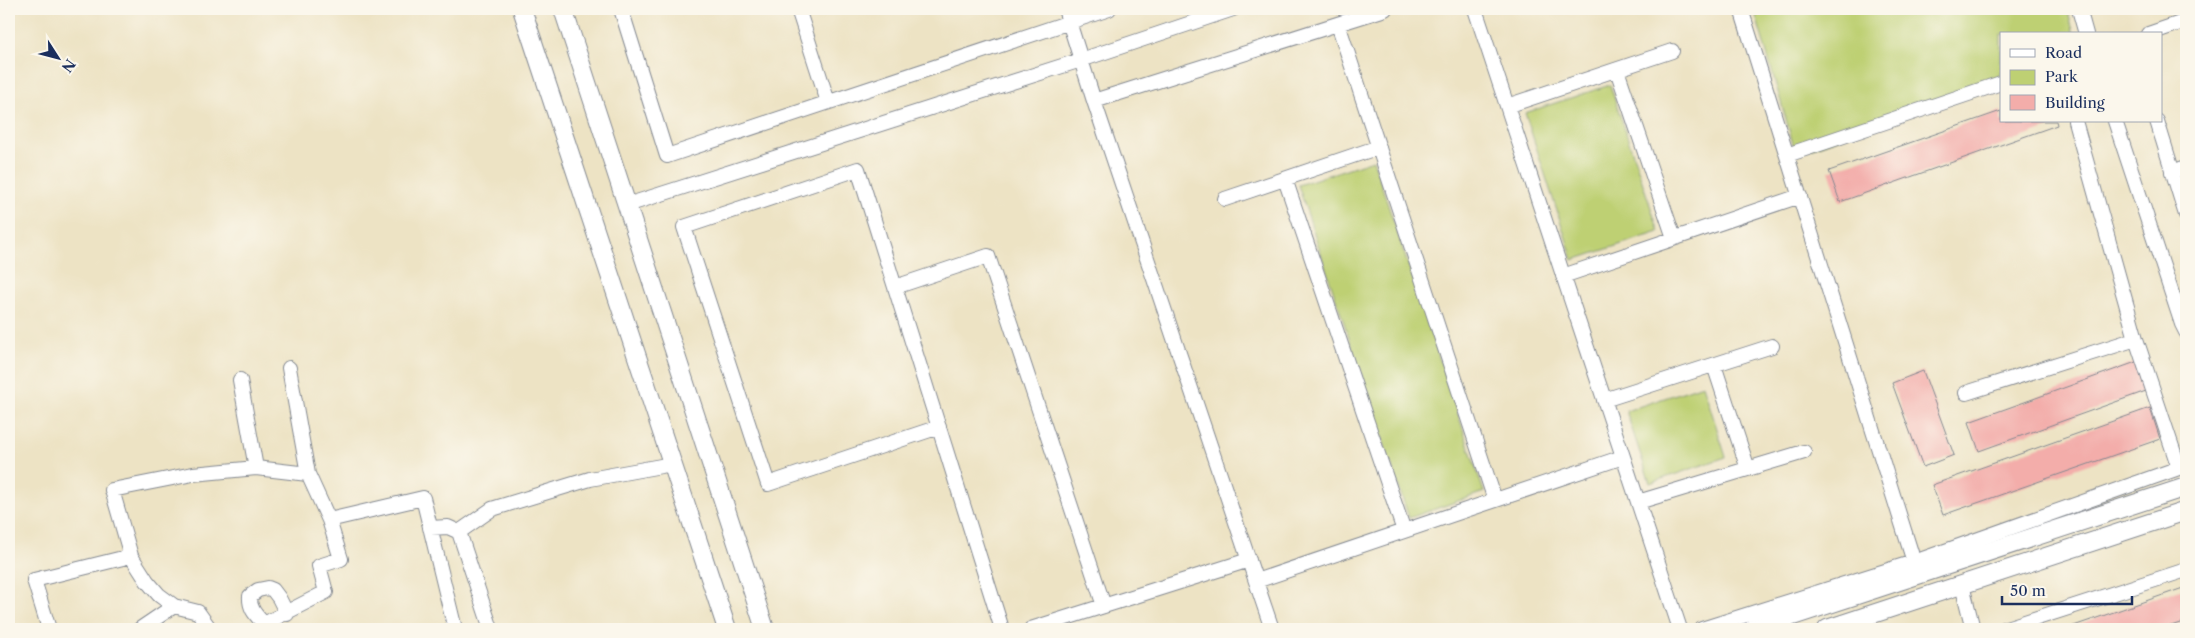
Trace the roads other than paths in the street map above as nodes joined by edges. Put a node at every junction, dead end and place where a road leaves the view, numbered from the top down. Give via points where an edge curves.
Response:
1 (522, 9) edge
2 (563, 9) edge
3 (621, 9) edge
4 (798, 9) edge
5 (1109, 9) edge
6 (1233, 9) edge
7 (1385, 9) edge
8 (1475, 9) edge
9 (1741, 9) edge
10 (2079, 9) edge
11 (1067, 15) edge
12 (2186, 21) edge
13 (1338, 24) junction
14 (2085, 32) edge
15 (2154, 32) edge
16 (1672, 51) dead end
17 (1081, 60) junction
18 (1616, 70) junction
19 (2000, 83) edge
20 (1094, 101) junction
21 (828, 102) junction
22 (1507, 106) junction
23 (2075, 122) edge
24 (2115, 122) edge
25 (2157, 122) edge
26 (1379, 147) junction
27 (1786, 155) junction
28 (2186, 167) edge
29 (2172, 172) junction
30 (1285, 179) junction
31 (1800, 196) junction
32 (1225, 199) dead end
33 (627, 205) junction
34 (2186, 215) edge
35 (1674, 238) junction
36 (1563, 276) junction
37 (895, 287) junction
38 (2186, 332) edge
39 (2136, 339) junction
40 (1772, 346) dead end
41 (1714, 365) junction
42 (289, 368) dead end
43 (240, 380) dead end
44 (1966, 393) dead end
45 (1604, 400) junction
46 (939, 427) junction
47 (1804, 452) dead end
48 (1623, 457) junction
49 (672, 464) junction
50 (256, 468) junction
51 (1748, 468) junction
52 (308, 474) junction
53 (2186, 487) edge
54 (1495, 500) junction
55 (1638, 502) junction
56 (2186, 511) edge
57 (329, 520) junction
58 (430, 528) junction
59 (1404, 531) junction
60 (459, 532) junction
61 (131, 556) junction
62 (1249, 560) junction
63 (1914, 562) junction
64 (2186, 570) edge
65 (1256, 581) junction
66 (1962, 585) junction
67 (174, 606) junction
68 (1104, 606) junction
69 (286, 614) junction
70 (262, 626) edge
71 (49, 629) edge
72 (140, 629) edge
73 (210, 629) edge
74 (455, 629) edge
75 (491, 629) edge
76 (727, 629) edge
77 (765, 629) edge
78 (1002, 629) edge
79 (1031, 629) edge
80 (1272, 629) edge
81 (1680, 629) edge
82 (1702, 629) edge
83 (1753, 629) edge
84 (1827, 629) edge
85 (1973, 629) edge
86 (2003, 629) edge

1 - 49 street
2 - 33 street
3 - 21 street via 667,156
4 - 21 street
5 - 11 street
6 - 17 street
7 - 13 street
8 - 22 street
9 - 27 street
10 - 14 street
11 - 17 street
11 - 21 street
12 - 15 street
13 - 20 street
13 - 26 street
16 - 18 street
17 - 20 street
17 - 33 street
18 - 22 street
18 - 35 street
19 - 27 street
20 - 62 street
22 - 36 street
23 - 39 street
24 - 38 street
25 - 29 street
26 - 30 street
26 - 54 street
27 - 31 street
28 - 29 street
29 - 34 street
30 - 32 street
30 - 59 street
31 - 35 street
31 - 63 street
33 - 77 street
35 - 36 street
36 - 45 street
37 - 46 street
37 - 46 street via 858,168 684,227 768,484
37 - 68 street via 988,256
39 - 44 street
39 - 63 street via 2179,468
40 - 41 street
41 - 45 street
41 - 51 street
42 - 52 street
43 - 50 street
45 - 48 street
46 - 78 street
47 - 51 street
48 - 54 street
48 - 55 street
49 - 60 street via 590,479 492,509
49 - 76 street
50 - 52 street
50 - 61 street via 193,474 112,490
51 - 55 street
52 - 57 street
53 - 83 street
54 - 59 street
55 - 81 street
56 - 66 street
57 - 58 street via 422,498
57 - 69 street via 340,559 319,566 326,592
58 - 60 street via 448,527
58 - 74 street
59 - 65 street
60 - 75 street
61 - 67 street via 153,588
61 - 71 street via 34,580
62 - 65 street
62 - 68 street
63 - 82 street
64 - 86 street
65 - 80 street
66 - 84 street
66 - 85 street
67 - 72 street
67 - 73 street via 198,612
68 - 79 street
69 - 70 street
69 - 70 street via 273,590 258,590 250,596 250,604

